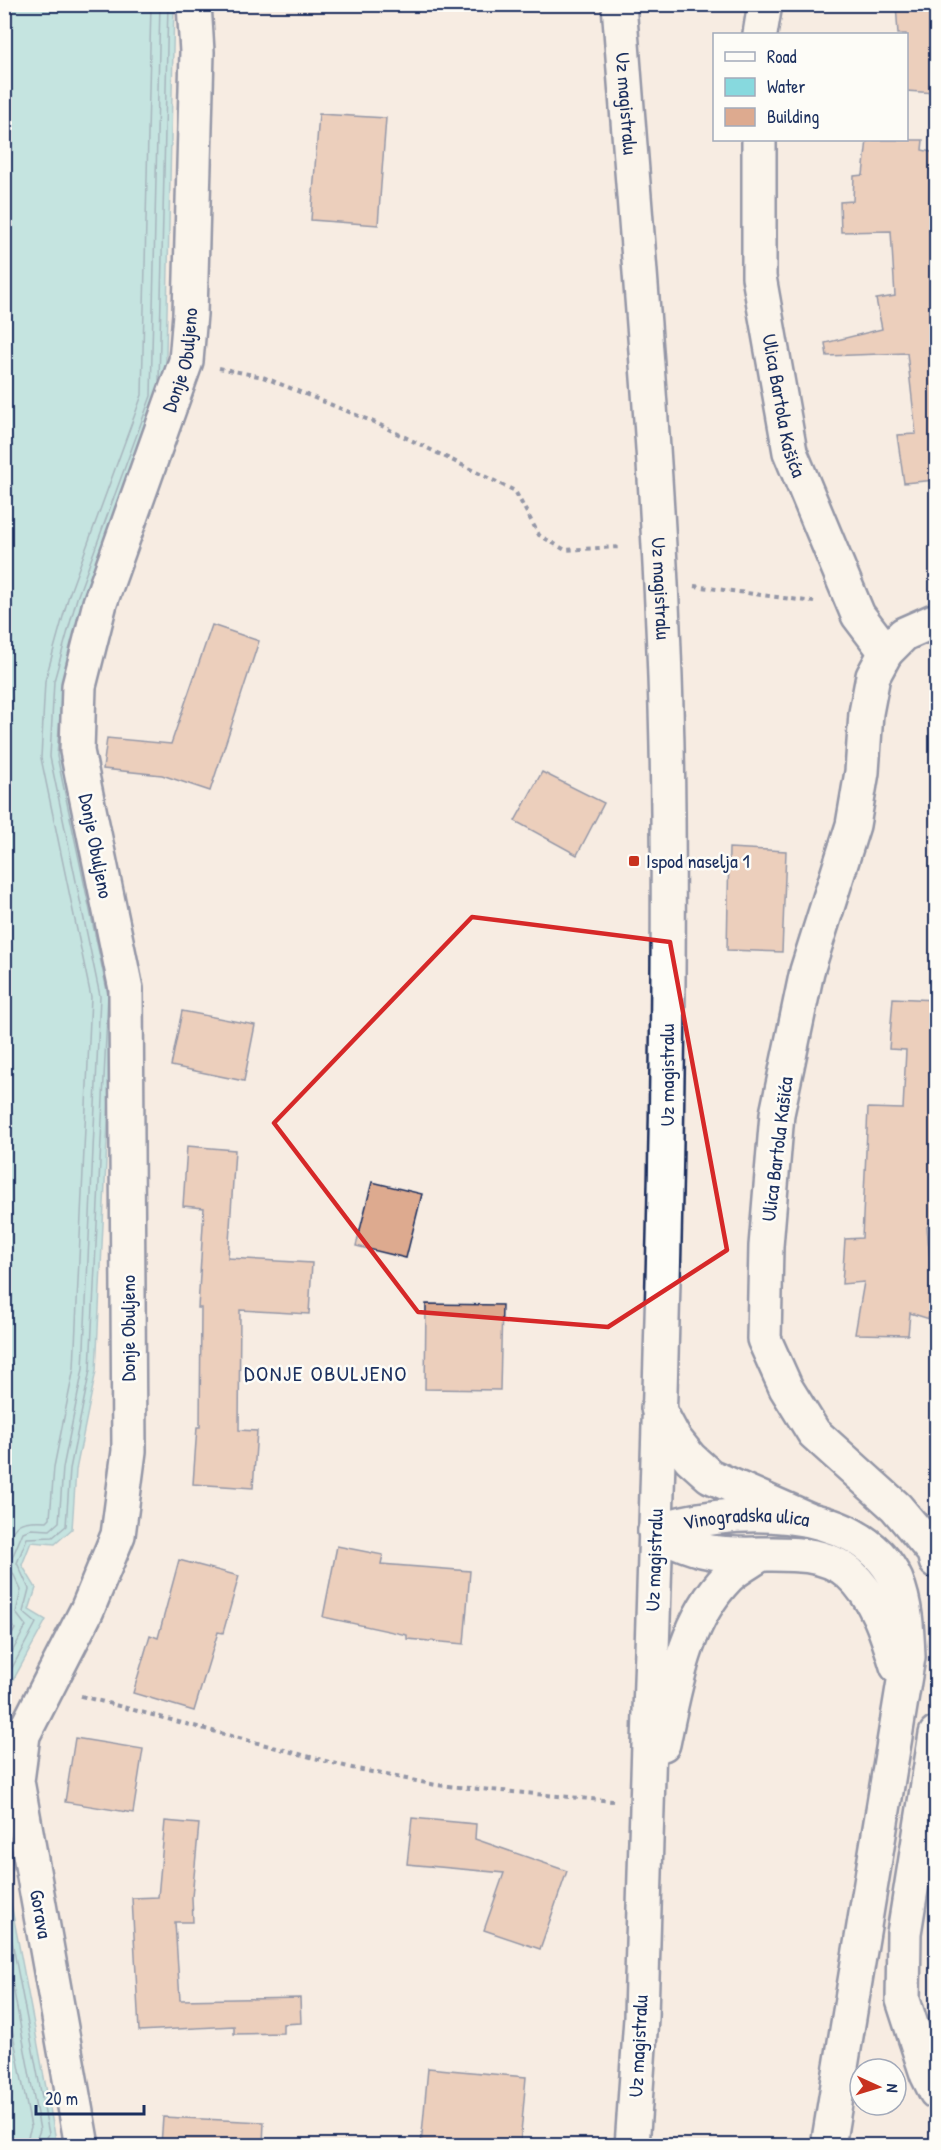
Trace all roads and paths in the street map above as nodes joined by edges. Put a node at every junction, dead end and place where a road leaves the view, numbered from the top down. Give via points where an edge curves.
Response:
1 (194, 4) edge
2 (619, 4) edge
3 (765, 4) edge
4 (760, 33) edge
5 (759, 141) edge
6 (186, 361) junction
7 (620, 547) dead end
8 (690, 585) dead end
9 (850, 596) junction
10 (936, 620) edge
11 (886, 652) junction
12 (658, 1408) junction
13 (808, 1519) junction
14 (654, 1530) junction
15 (758, 1556) junction
16 (936, 1561) edge
17 (48, 1687) junction
18 (904, 1688) junction
19 (936, 1734) edge
20 (617, 1801) dead end
21 (646, 1828) junction
22 (936, 2092) edge
23 (82, 2145) edge
24 (632, 2145) edge
25 (828, 2145) edge

1 - 6 street, Donje Obuljeno via 197,52
2 - 12 street, Uz magistralu via 659,557 668,808 667,1116
3 - 4 street
5 - 9 street, Ulica Bartola Kašića via 759,277 790,452
6 - 7 path via 263,377 376,423 515,491 539,535 565,550
6 - 17 street, Donje Obuljeno via 100,603 80,686 77,751 126,989 129,1451 118,1535 87,1610
8 - 9 path via 819,602
9 - 11 street, Ulica Bartola Kašića via 858,615
10 - 11 street, Ulica Bartola Kašića via 904,634
11 - 16 street, Ulica Bartola Kašića via 873,676 866,713 854,825 807,971 777,1114 765,1246 764,1339 786,1388 814,1433 896,1507
12 - 13 street via 674,1438 710,1476
12 - 14 street, Uz magistralu
13 - 14 street, Vinogradska ulica via 705,1518
13 - 18 street, Vinogradska ulica via 835,1525 870,1546 895,1579 906,1618 908,1657
14 - 15 street, Vinogradska ulica via 698,1550
14 - 21 street, Uz magistralu
15 - 18 street, Vinogradska ulica via 819,1558 848,1573 868,1596 884,1624
15 - 21 street via 729,1576 709,1600 690,1637 676,1681
17 - 20 path via 352,1768 426,1783
17 - 23 street, Gorava via 23,1735 17,1781
18 - 25 street, Vinogradska ulica
19 - 22 street via 904,1933 903,1989 903,2000
21 - 24 street, Uz magistralu via 641,2018

